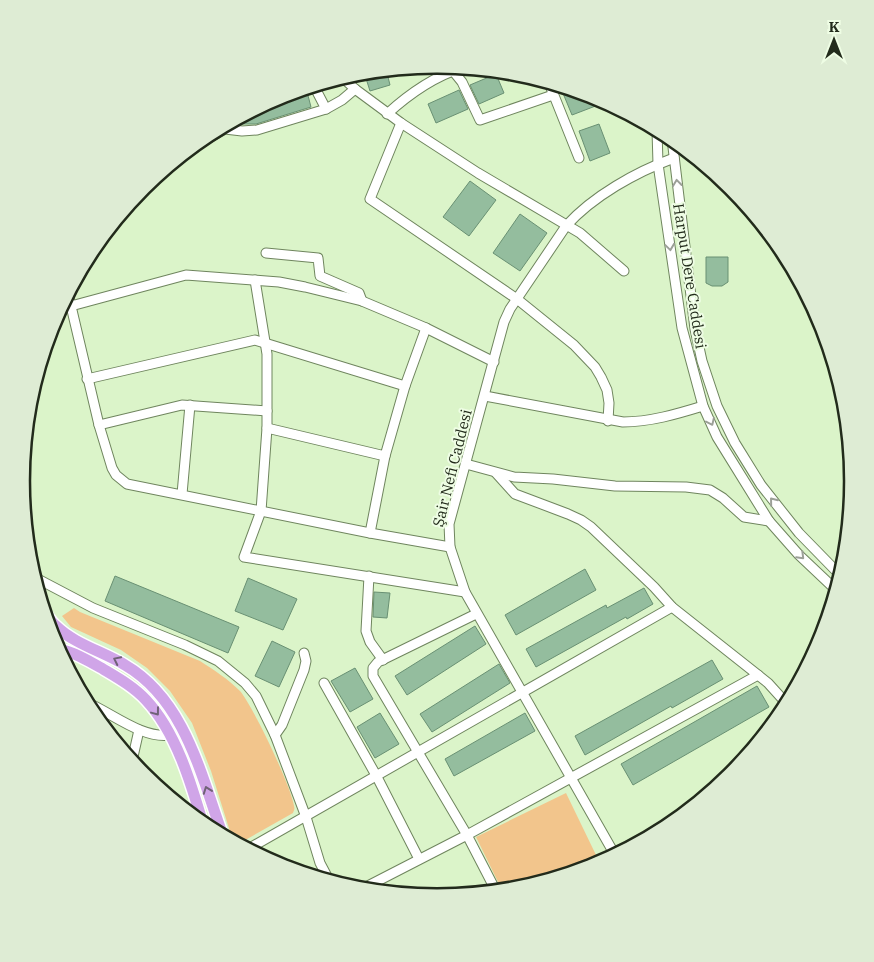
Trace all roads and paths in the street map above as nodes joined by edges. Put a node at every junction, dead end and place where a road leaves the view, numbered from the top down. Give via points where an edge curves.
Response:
1 (443, 74) edge
2 (458, 75) edge
3 (349, 84) edge
4 (355, 90) junction
5 (552, 91) edge
6 (317, 92) edge
7 (553, 94) junction
8 (326, 109) junction
9 (387, 114) junction
10 (401, 123) junction
11 (234, 129) edge
12 (657, 139) edge
13 (673, 150) edge
14 (579, 158) dead end
15 (674, 158) junction
16 (658, 164) junction
17 (566, 226) junction
18 (266, 253) dead end
19 (624, 270) dead end
20 (255, 280) junction
21 (517, 299) junction
22 (362, 301) junction
23 (71, 306) joint
24 (426, 328) junction
25 (265, 342) junction
26 (494, 362) junction
27 (87, 379) junction
28 (405, 386) junction
29 (485, 396) junction
30 (190, 405) junction
31 (703, 406) junction
32 (267, 411) junction
33 (608, 421) junction
34 (98, 425) junction
35 (267, 428) junction
36 (384, 456) junction
37 (466, 464) junction
38 (496, 473) junction
39 (182, 494) junction
40 (261, 511) junction
41 (769, 521) junction
42 (370, 533) junction
43 (450, 547) junction
44 (834, 570) edge
45 (369, 576) junction
46 (830, 585) edge
47 (44, 586) edge
48 (464, 592) junction
49 (672, 607) junction
50 (476, 614) junction
51 (57, 627) edge
52 (68, 652) edge
53 (304, 653) dead end
54 (383, 660) junction
55 (758, 675) junction
56 (324, 683) dead end
57 (522, 694) junction
58 (781, 697) edge
59 (102, 712) edge
60 (139, 730) junction
61 (170, 735) junction
62 (275, 735) junction
63 (134, 752) edge
64 (418, 753) junction
65 (571, 776) junction
66 (376, 777) junction
67 (199, 811) edge
68 (306, 817) junction
69 (219, 824) edge
70 (467, 835) junction
71 (255, 845) edge
72 (611, 849) edge
73 (419, 860) junction
74 (324, 872) edge
75 (374, 883) edge
76 (493, 884) edge

1 - 9 street via 406,96
2 - 7 street via 480,120
3 - 4 street
4 - 8 street
4 - 9 street
5 - 7 street
6 - 8 street
7 - 14 street
8 - 11 street via 257,130
9 - 10 street
10 - 17 street
10 - 21 street via 370,199
12 - 16 street, Harput Dere Caddesi
13 - 15 street, Harput Dere Caddesi
15 - 16 street, Şair Nefi Caddesi
44 -> 15 street, Harput Dere Caddesi via 799,533 761,485 717,406 695,329
16 - 17 street, Şair Nefi Caddesi via 604,193
16 -> 31 street, Harput Dere Caddesi via 682,328
17 - 19 street via 580,233
17 - 21 street, Şair Nefi Caddesi
18 - 22 street via 318,258 320,276 359,293
20 - 22 street via 305,287
20 - 23 street via 186,276
20 - 25 street
21 - 26 street, Şair Nefi Caddesi via 504,322
21 - 33 street via 574,345 595,367 607,390
22 - 24 street
23 - 27 street
24 - 26 street
24 - 28 street
25 - 27 street via 251,340
25 - 28 street
25 - 32 street
26 - 29 street, Şair Nefi Caddesi
27 - 34 street
28 - 36 street
29 - 33 street
29 - 37 street, Şair Nefi Caddesi
30 - 32 street
30 - 34 street via 176,405
30 - 39 street
31 - 33 street via 677,415 635,422
31 -> 41 street, Harput Dere Caddesi
32 - 35 street
34 - 39 street via 112,468 121,480 136,487
35 - 36 street
35 - 40 street
36 - 42 street
37 - 38 street
37 - 43 street, Şair Nefi Caddesi via 449,524
38 - 41 street via 614,486 710,490 744,518
38 - 49 street via 515,494 568,514 591,527
39 - 40 street
40 - 42 street
40 - 45 street via 244,557
41 -> 46 street, Harput Dere Caddesi
42 - 43 street
43 - 48 street, Şair Nefi Caddesi
45 - 48 street
45 - 54 street via 366,631
47 - 62 street via 218,661 245,682 256,696
48 - 50 street, Şair Nefi Caddesi
49 - 55 street
49 - 57 street
50 - 54 street
50 - 57 street, Şair Nefi Caddesi
69 -> 51 main road via 178,720 155,688 126,665
52 -> 61 main road via 84,658 128,684 146,700
53 - 62 street via 304,670
54 - 64 street via 375,665 373,676
55 - 58 street
55 - 65 street
56 - 66 street
57 - 64 street
57 - 65 street, Şair Nefi Caddesi
59 - 60 street
60 - 61 street via 152,735
60 - 63 street
61 - 67 main road
62 - 68 street
64 - 66 street
64 - 70 street
65 - 70 street
65 - 72 street, Şair Nefi Caddesi
66 - 68 street
66 - 73 street
68 - 71 street
68 - 74 street
70 - 73 street
70 - 76 street
73 - 75 street

